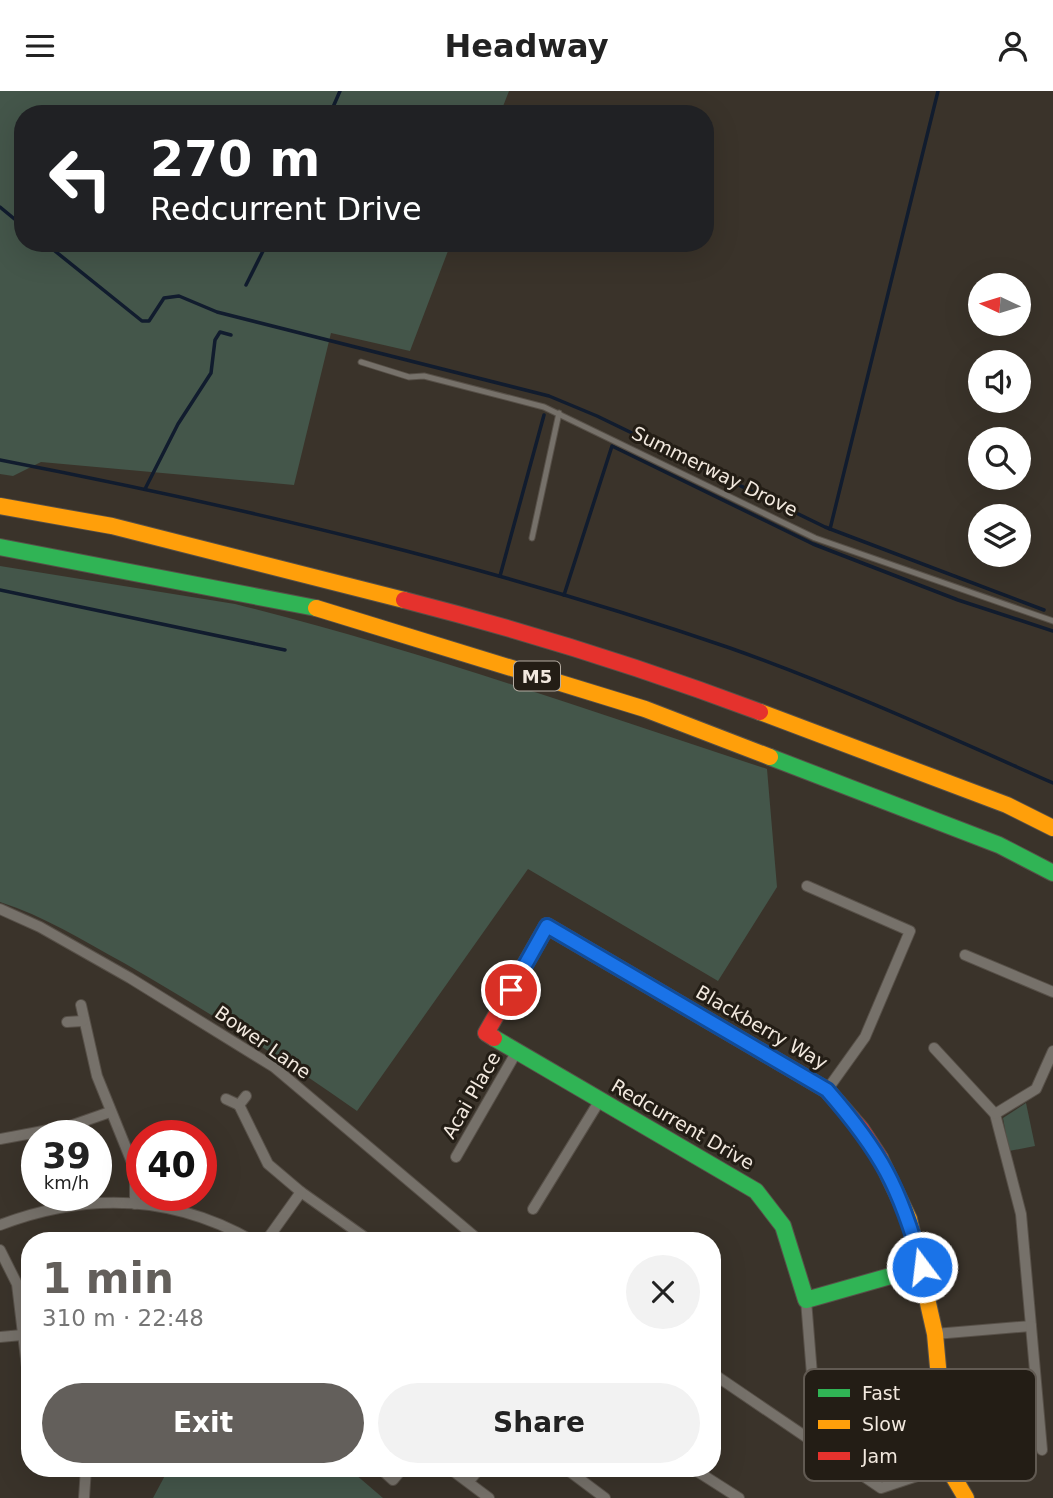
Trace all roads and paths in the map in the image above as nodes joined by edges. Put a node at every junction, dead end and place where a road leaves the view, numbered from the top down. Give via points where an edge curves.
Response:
1 (361, 362) dead end
2 (559, 414) junction
3 (0, 506) edge
4 (532, 538) dead end
5 (0, 547) edge
6 (1053, 621) edge
7 (1053, 828) edge
8 (1053, 873) edge
9 (807, 886) dead end
10 (0, 909) edge
11 (547, 926) joint
12 (964, 955) dead end
13 (1053, 992) edge
14 (81, 1005) dead end
15 (83, 1021) junction
16 (67, 1022) dead end
17 (934, 1048) dead end
18 (517, 1051) junction
19 (1053, 1051) edge
20 (827, 1090) junction
21 (226, 1098) dead end
22 (600, 1100) junction
23 (110, 1112) junction
24 (995, 1114) junction
25 (0, 1139) edge
26 (126, 1142) edge
27 (456, 1157) dead end
28 (301, 1192) junction
29 (126, 1203) edge
30 (533, 1209) dead end
31 (181, 1211) edge
32 (0, 1225) edge
33 (236, 1232) edge
34 (272, 1232) edge
35 (357, 1232) edge
36 (469, 1232) edge
37 (0, 1250) edge
38 (922, 1267) junction
39 (21, 1283) edge
40 (17, 1284) junction
41 (806, 1300) junction
42 (21, 1325) edge
43 (1031, 1326) junction
44 (935, 1334) junction
45 (21, 1335) edge
46 (0, 1337) edge
47 (812, 1369) edge
48 (938, 1369) edge
49 (1035, 1369) edge
50 (721, 1379) edge
51 (1036, 1382) edge
52 (804, 1436) edge
53 (1042, 1450) dead end
54 (86, 1477) edge
55 (463, 1477) edge
56 (472, 1477) edge
57 (577, 1477) edge
58 (702, 1477) edge
59 (469, 1481) junction
60 (871, 1481) edge
61 (902, 1481) edge
62 (956, 1481) edge
63 (722, 1494) edge
64 (85, 1498) edge
65 (489, 1498) edge
66 (605, 1498) edge
67 (739, 1498) edge
68 (966, 1498) edge

1 - 2 lane, Summerway Drove
2 - 4 lane
2 - 6 lane, Summerway Drove via 815,538
3 - 7 main road, M5 via 112,526 503,625 688,685 1007,805
5 - 8 main road, M5 via 312,607 645,709 999,845
9 - 20 street via 910,931 865,1037
10 - 36 street, Bower Lane via 130,978 274,1067
11 - 18 main road, Redcurrent Drive via 486,1033
11 - 20 main road, Blackberry Way
12 - 13 street
14 - 15 street
15 - 16 street
15 - 23 street
17 - 24 street
18 - 22 main road, Redcurrent Drive
18 - 27 street, Acai Place
19 - 24 street via 1036,1089
20 - 38 main road, Blackberry Way via 861,1129 889,1172
21 - 28 street via 242,1101 268,1164
22 - 30 street
22 - 41 main road, Redcurrent Drive via 756,1191 783,1226
23 - 25 street via 70,1126
23 - 26 street
24 - 43 street via 1021,1214
28 - 34 street
28 - 35 street
29 - 32 street via 57,1206
31 - 33 street
37 - 40 street
38 - 41 main road
38 - 44 main road, Blackberry Way
39 - 40 street
40 - 42 street
41 - 47 street
43 - 44 street
43 - 49 street
44 - 48 main road, Blackberry Way
45 - 46 street
50 - 52 street
51 - 53 street
54 - 64 street
55 - 59 street
56 - 59 street
57 - 66 street
58 - 63 street
59 - 65 street
60 - 61 street via 881,1488
62 - 68 main road, Blackberry Way
63 - 67 street

